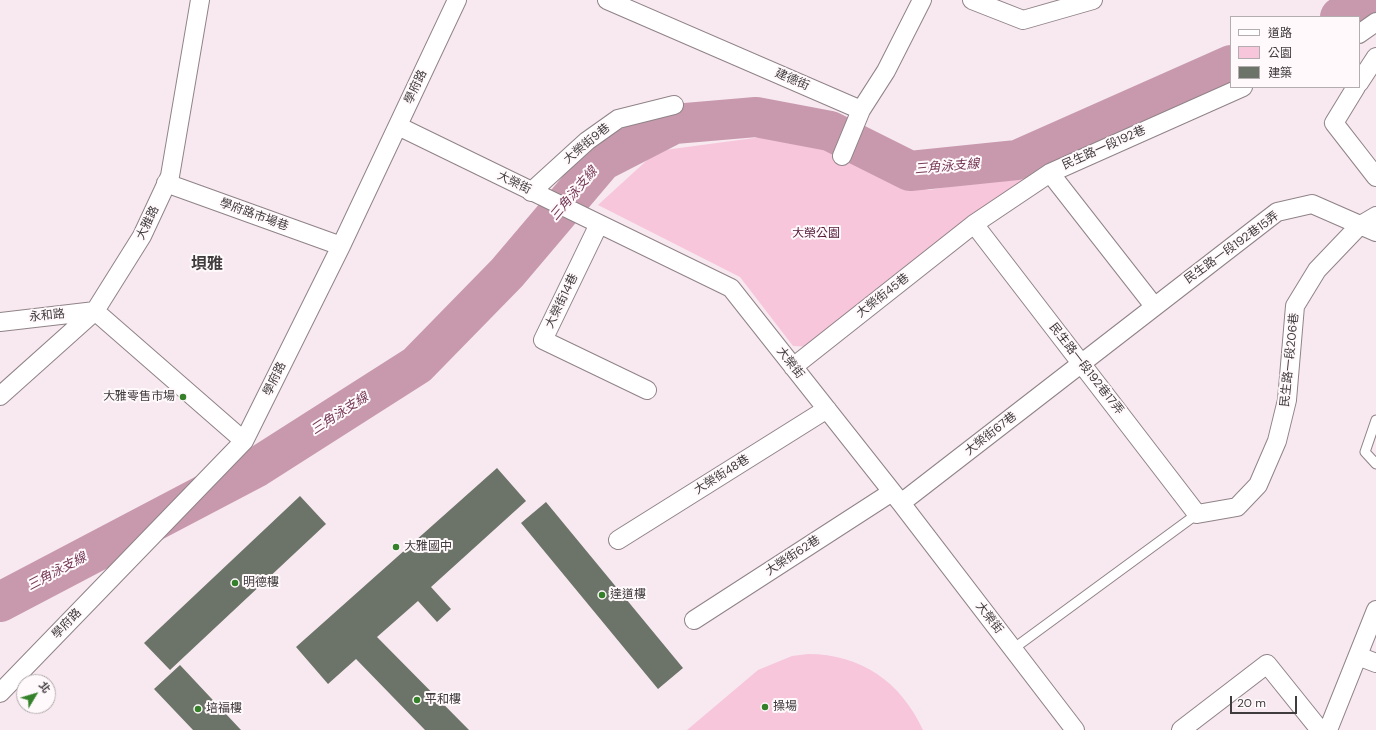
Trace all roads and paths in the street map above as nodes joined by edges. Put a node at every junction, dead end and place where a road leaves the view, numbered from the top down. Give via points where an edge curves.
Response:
1 (200, 0) edge
2 (457, 0) edge
3 (607, 0) edge
4 (922, 0) edge
5 (972, 0) edge
6 (1093, 0) edge
7 (1376, 22) edge
8 (1360, 33) edge
9 (1376, 57) edge
10 (1360, 81) edge
11 (1240, 88) edge
12 (1355, 88) edge
13 (674, 105) dead end
14 (861, 110) junction
15 (398, 126) junction
16 (842, 156) dead end
17 (1050, 173) junction
18 (1376, 178) edge
19 (166, 183) junction
20 (536, 194) junction
21 (1376, 216) edge
22 (594, 221) junction
23 (974, 224) junction
24 (1359, 226) junction
25 (1376, 232) edge
26 (341, 246) junction
27 (1154, 306) junction
28 (95, 311) junction
29 (0, 322) edge
30 (1081, 364) junction
31 (793, 367) junction
32 (647, 390) dead end
33 (0, 396) edge
34 (827, 409) junction
35 (1376, 420) edge
36 (244, 442) junction
37 (1376, 464) edge
38 (897, 498) junction
39 (1198, 514) junction
40 (618, 540) dead end
41 (1376, 610) edge
42 (694, 620) dead end
43 (1013, 649) junction
44 (1358, 656) junction
45 (1376, 663) edge
46 (0, 693) edge
47 (1075, 730) edge
48 (1181, 730) edge
49 (1320, 730) edge
50 (1328, 730) edge

1 - 19 street, 大雅路 via 170,176
2 - 15 street, 學府路
3 - 14 street, 建德街
4 - 14 street via 886,71
5 - 6 street via 1023,20
7 - 8 street
9 - 10 street
11 - 17 street, 民生路一段192巷
12 - 18 street via 1334,123
13 - 20 street, 大榮街9巷 via 618,119 587,141
14 - 16 street
15 - 20 street, 大榮街
15 - 26 street, 學府路
17 - 23 street, 民生路一段192巷
17 - 27 street
19 - 26 street, 學府路市場巷
19 - 28 street, 大雅路 via 142,236
20 - 22 street, 大榮街
21 - 24 street, 民生路一段206巷
22 - 31 street, 大榮街 via 731,288
22 - 32 street, 大榮街14巷 via 543,340
23 - 30 street, 民生路一段192巷17弄
23 - 31 street, 大榮街45巷
24 - 25 street, 民生路一段192巷15弄
24 - 27 street, 民生路一段192巷15弄 via 1312,204 1277,212
24 - 39 street, 民生路一段206巷 via 1316,270 1295,306 1287,400 1277,441 1258,485 1237,507
26 - 36 street, 學府路
27 - 30 street, 民生路一段192巷15弄
28 - 29 street, 永和路
28 - 33 street, 大雅路
28 - 36 street
30 - 38 street, 大榮街67巷
30 - 39 street, 民生路一段192巷17弄
31 - 34 street, 大榮街
34 - 38 street, 大榮街
34 - 40 street, 大榮街48巷
35 - 37 lane via 1365,452
36 - 46 street, 學府路
38 - 42 street, 大榮街62巷
38 - 43 street, 大榮街
39 - 43 lane
41 - 44 street
43 - 47 street, 大榮街
44 - 45 street
44 - 50 street
48 - 49 street via 1267,664

